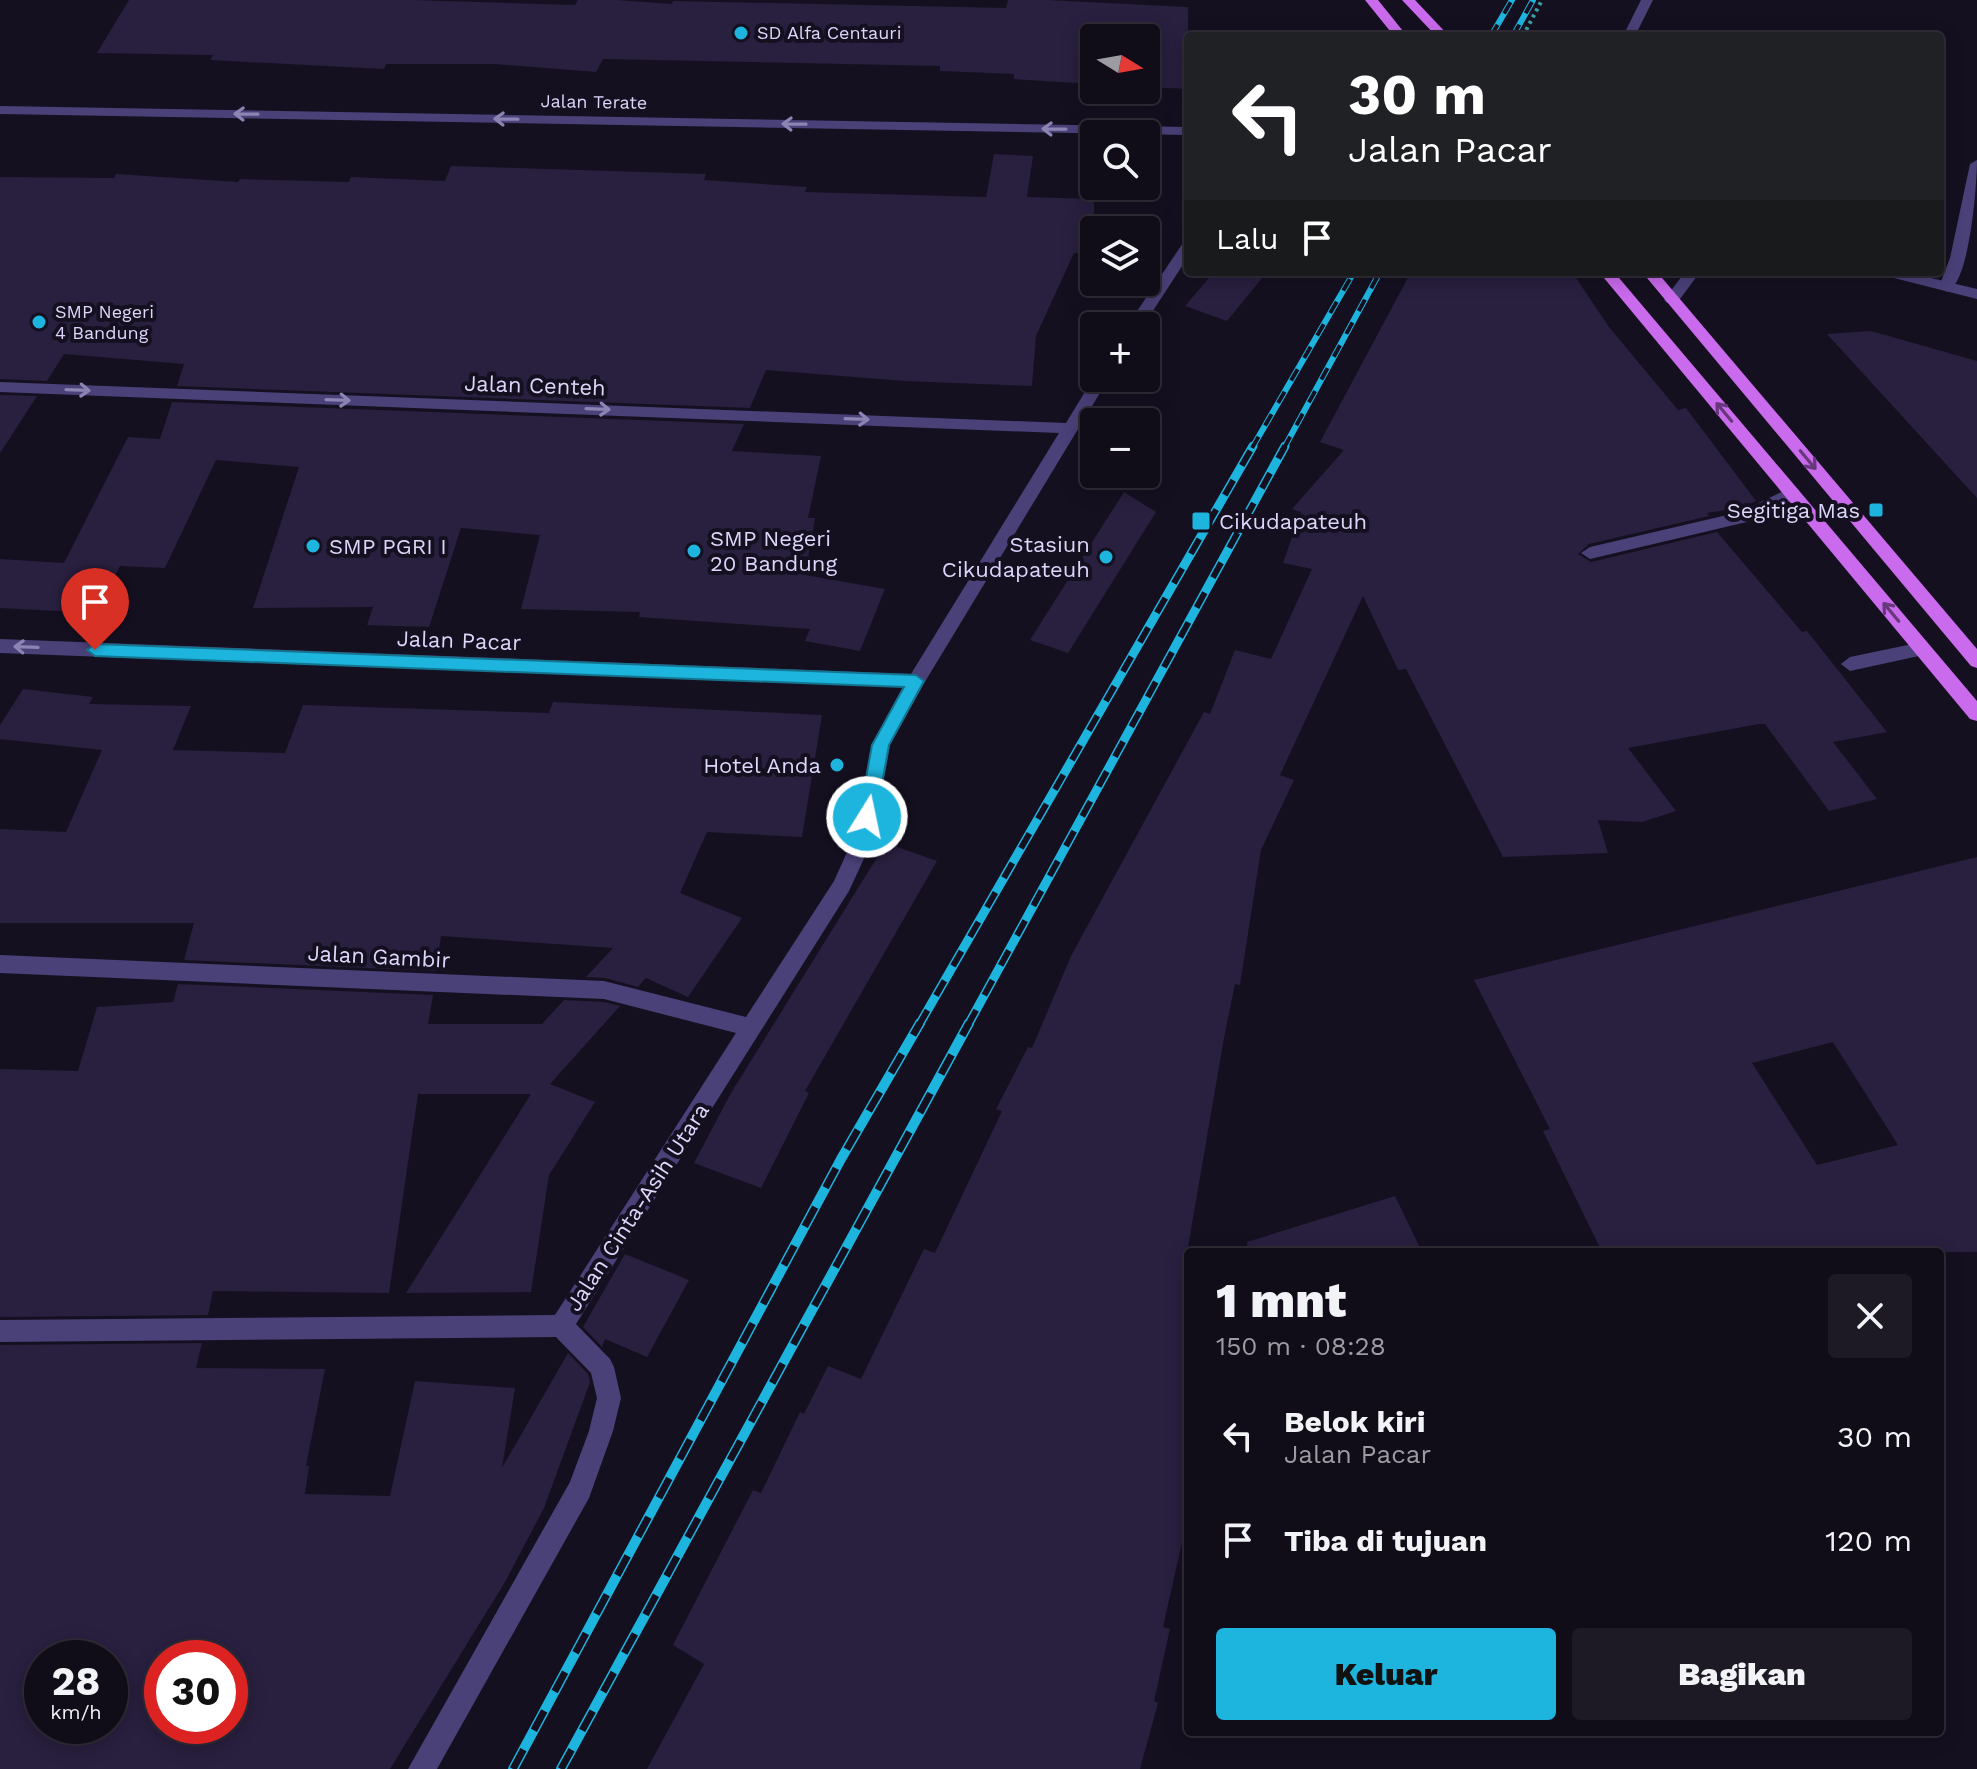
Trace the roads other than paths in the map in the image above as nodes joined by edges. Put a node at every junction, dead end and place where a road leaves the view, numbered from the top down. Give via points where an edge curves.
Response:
1 (1371, 0) edge
2 (1408, 0) edge
3 (1647, 0) edge
4 (1398, 32) edge
5 (1439, 32) edge
6 (1631, 32) edge
7 (0, 110) edge
8 (1184, 131) edge
9 (1977, 164) edge
10 (1184, 252) edge
11 (1609, 276) edge
12 (1652, 276) edge
13 (1690, 276) edge
14 (1903, 276) edge
15 (1947, 287) junction
16 (1977, 294) edge
17 (1672, 300) junction
18 (1144, 312) edge
19 (0, 387) edge
20 (1092, 392) edge
21 (1069, 428) junction
22 (1792, 493) junction
23 (1590, 553) dead end
24 (0, 646) edge
25 (1922, 649) junction
26 (1977, 661) edge
27 (1850, 664) dead end
28 (916, 681) junction
29 (1977, 714) edge
30 (0, 964) edge
31 (752, 1028) junction
32 (561, 1326) junction
33 (0, 1331) edge
34 (422, 1769) edge

1 - 4 main road
2 - 5 main road
3 - 6 street
8 -> 7 street, Jalan Terate
9 - 15 street
10 - 18 street
22 -> 11 main road
12 - 17 main road
13 - 17 street
14 - 15 street
15 - 16 street
17 -> 26 main road
19 -> 21 street, Jalan Centeh
20 - 21 street, Jalan Cinta-Asih Utara
21 - 28 street, Jalan Cinta-Asih Utara
22 - 23 street via 1745,517
25 -> 22 main road
28 -> 24 street, Jalan Pacar
25 - 27 street
25 - 29 main road
28 - 31 street, Jalan Cinta-Asih Utara via 881,745 863,839 842,885
30 - 31 street, Jalan Gambir via 604,990
31 - 32 street, Jalan Cinta-Asih Utara
32 - 33 street
32 - 34 street, Jalan Cinta-Asih Utara via 602,1367 609,1398 601,1431 580,1489

